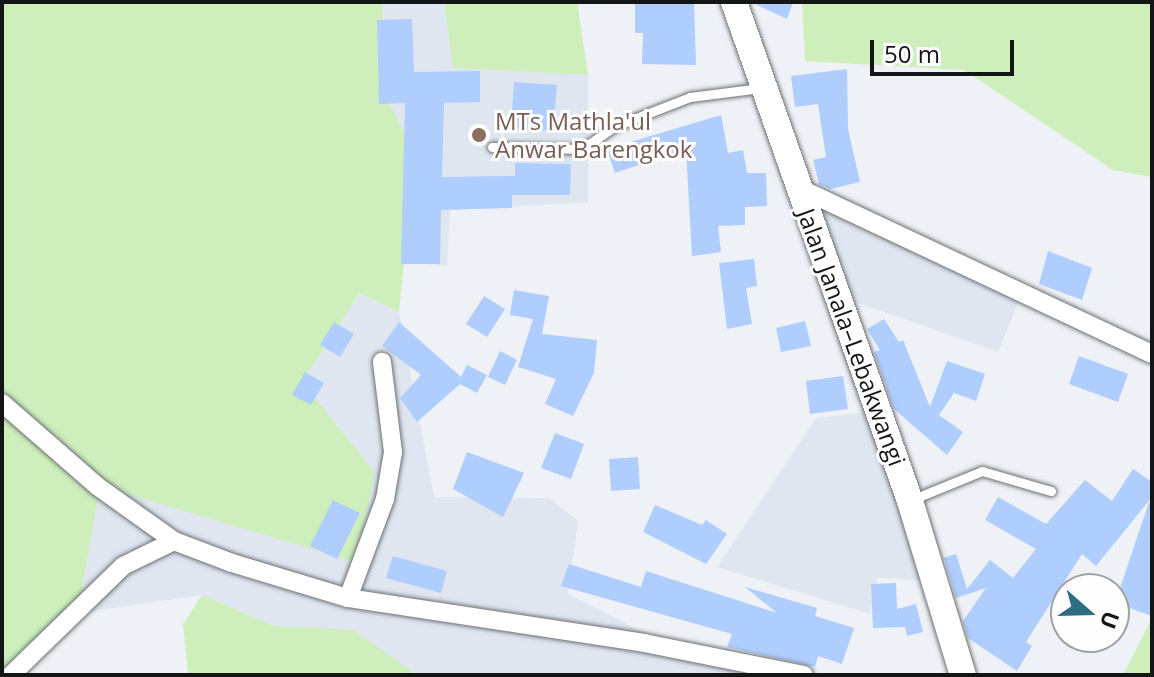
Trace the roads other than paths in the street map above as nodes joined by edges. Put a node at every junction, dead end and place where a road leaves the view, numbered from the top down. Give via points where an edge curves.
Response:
1 (734, 2) edge
2 (763, 87) junction
3 (492, 147) dead end
4 (799, 188) junction
5 (1152, 354) edge
6 (382, 362) dead end
7 (2, 403) edge
8 (1051, 491) dead end
9 (910, 501) junction
10 (174, 541) junction
11 (348, 598) junction
12 (11, 675) edge
13 (804, 675) edge
14 (963, 675) edge

1 - 2 main road, Jalan Janala–Lebakwangi
2 - 3 lane via 690,97 613,127 582,149
2 - 4 main road, Jalan Janala–Lebakwangi
4 - 5 street
4 - 9 main road, Jalan Janala–Lebakwangi
6 - 11 street via 393,452 385,499
7 - 10 street via 97,486
8 - 9 lane via 982,471
9 - 14 main road, Jalan Janala–Lebakwangi
10 - 11 street
10 - 12 street via 123,566
11 - 13 street via 644,643

